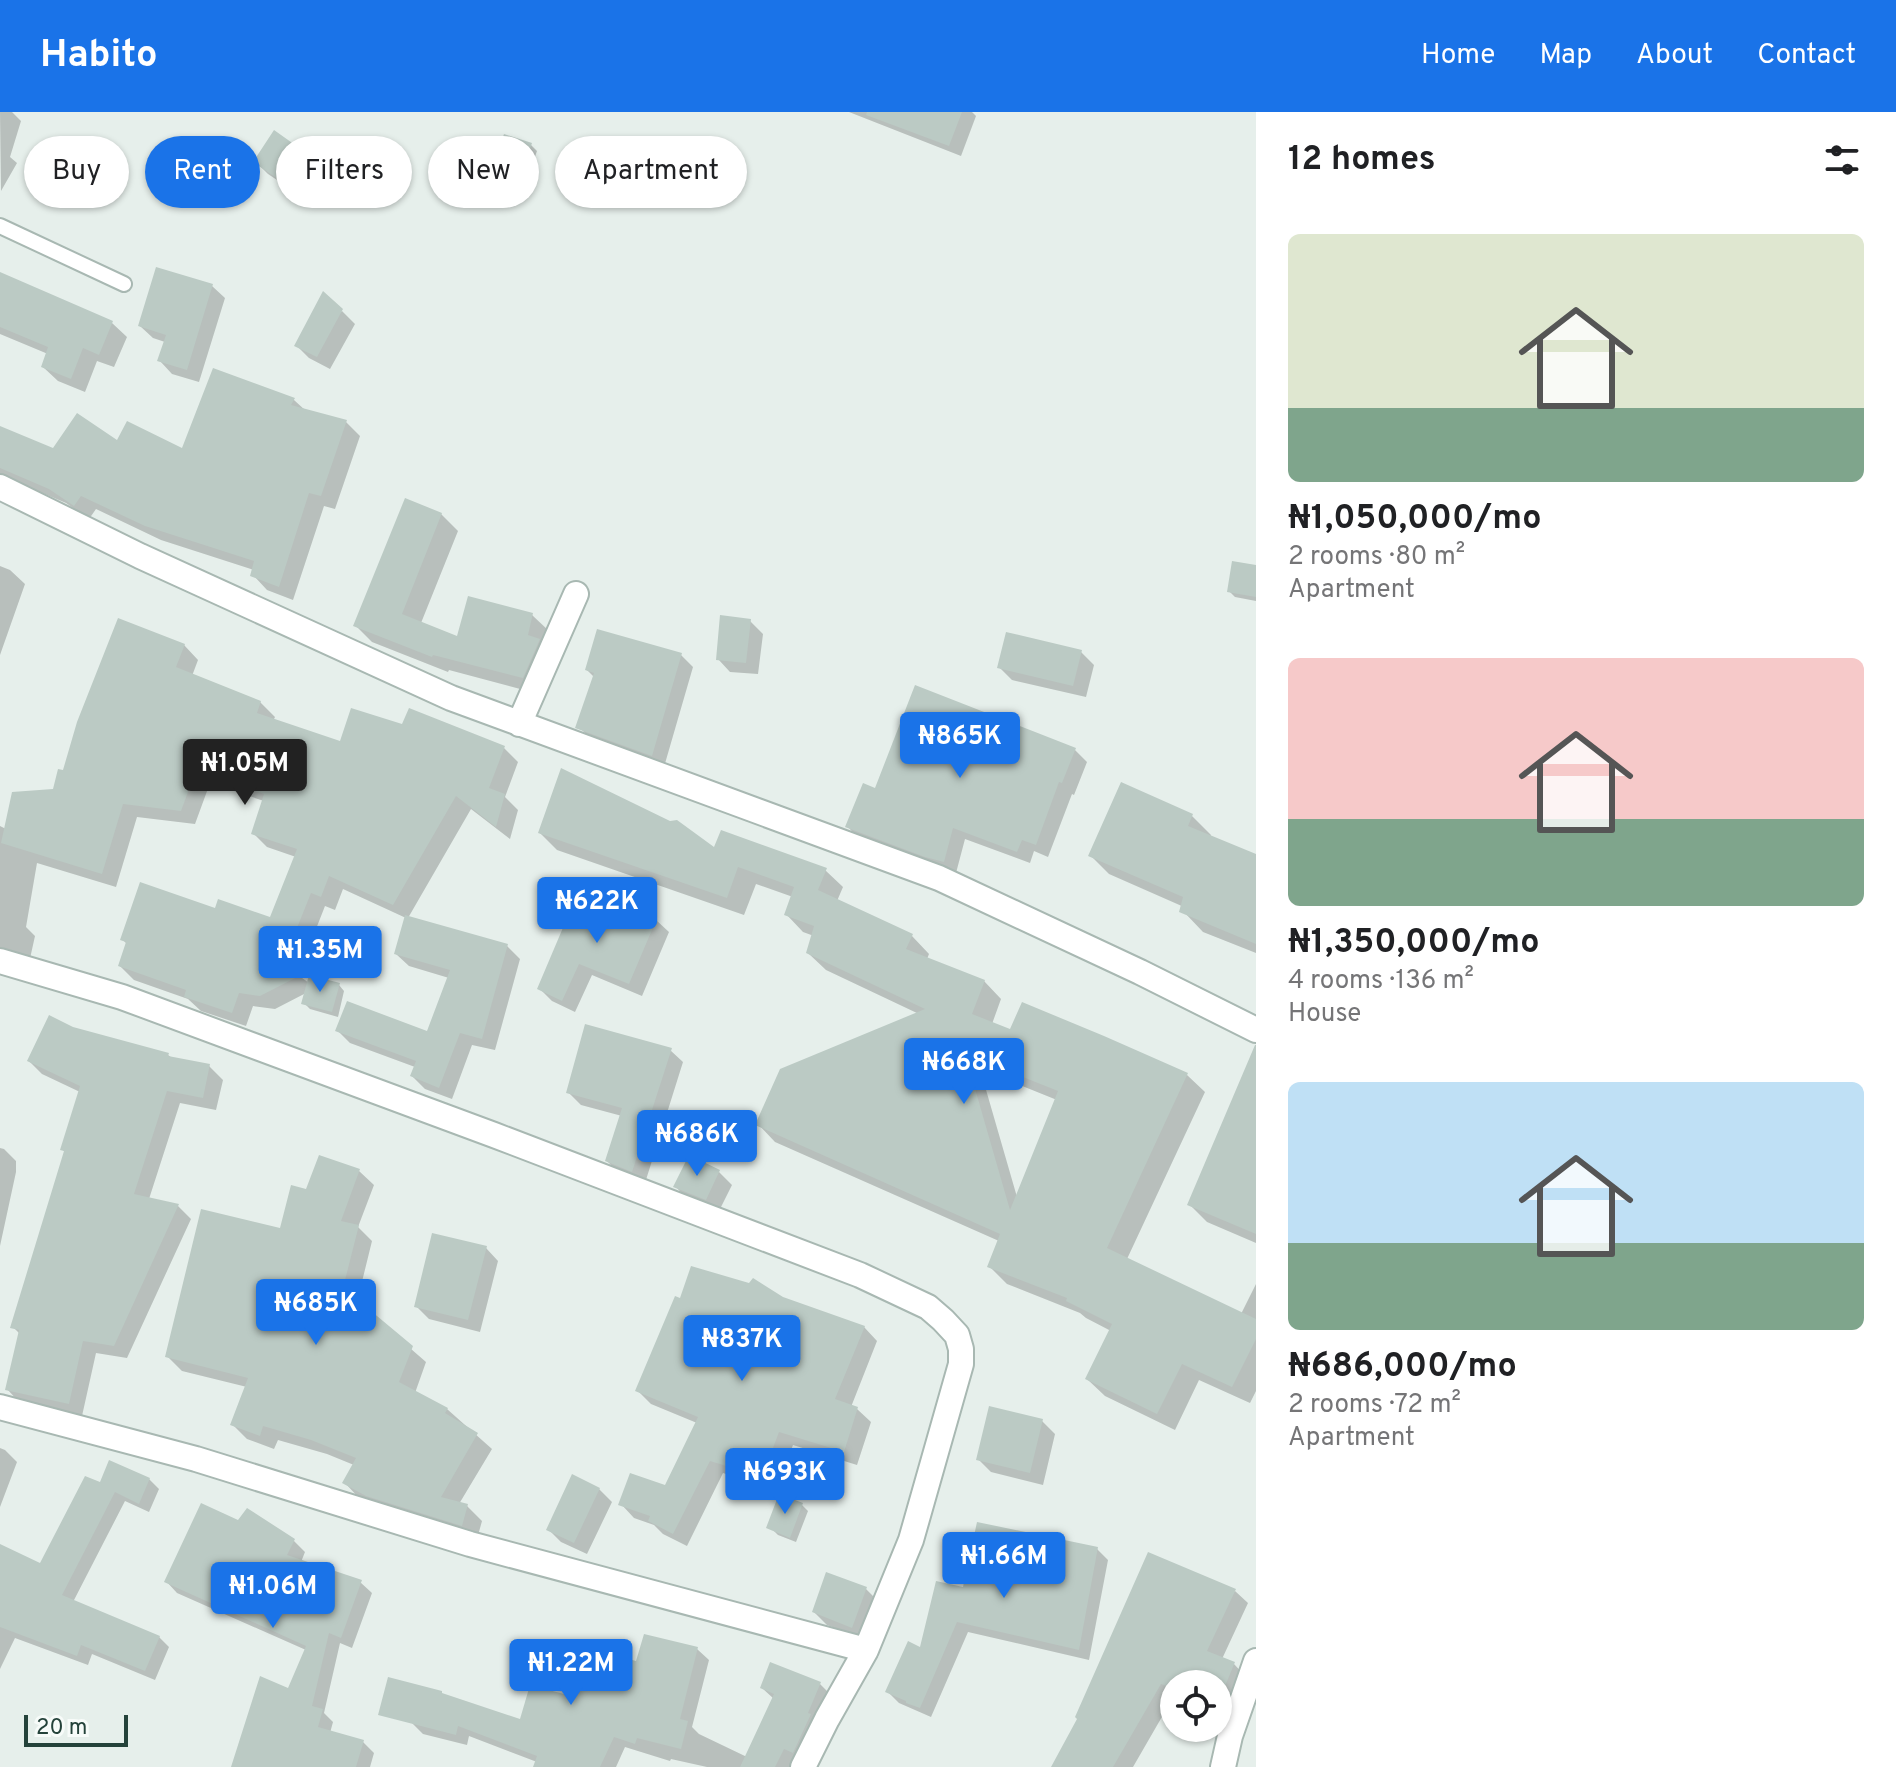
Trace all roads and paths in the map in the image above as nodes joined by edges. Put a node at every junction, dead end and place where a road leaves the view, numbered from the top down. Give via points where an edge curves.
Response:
1 (0, 226) edge
2 (124, 284) dead end
3 (0, 487) edge
4 (576, 594) dead end
5 (519, 724) junction
6 (0, 961) edge
7 (1256, 1030) edge
8 (0, 1407) edge
9 (866, 1650) junction
10 (1256, 1661) edge
11 (803, 1767) edge
12 (1223, 1767) edge

1 - 2 lane
3 - 5 street via 140,556
4 - 5 street
5 - 7 street via 939,878
6 - 9 street via 122,997 494,1135 860,1275 928,1307 957,1335 961,1364 911,1540
8 - 9 street via 196,1459 470,1544
9 - 11 street
10 - 12 street

